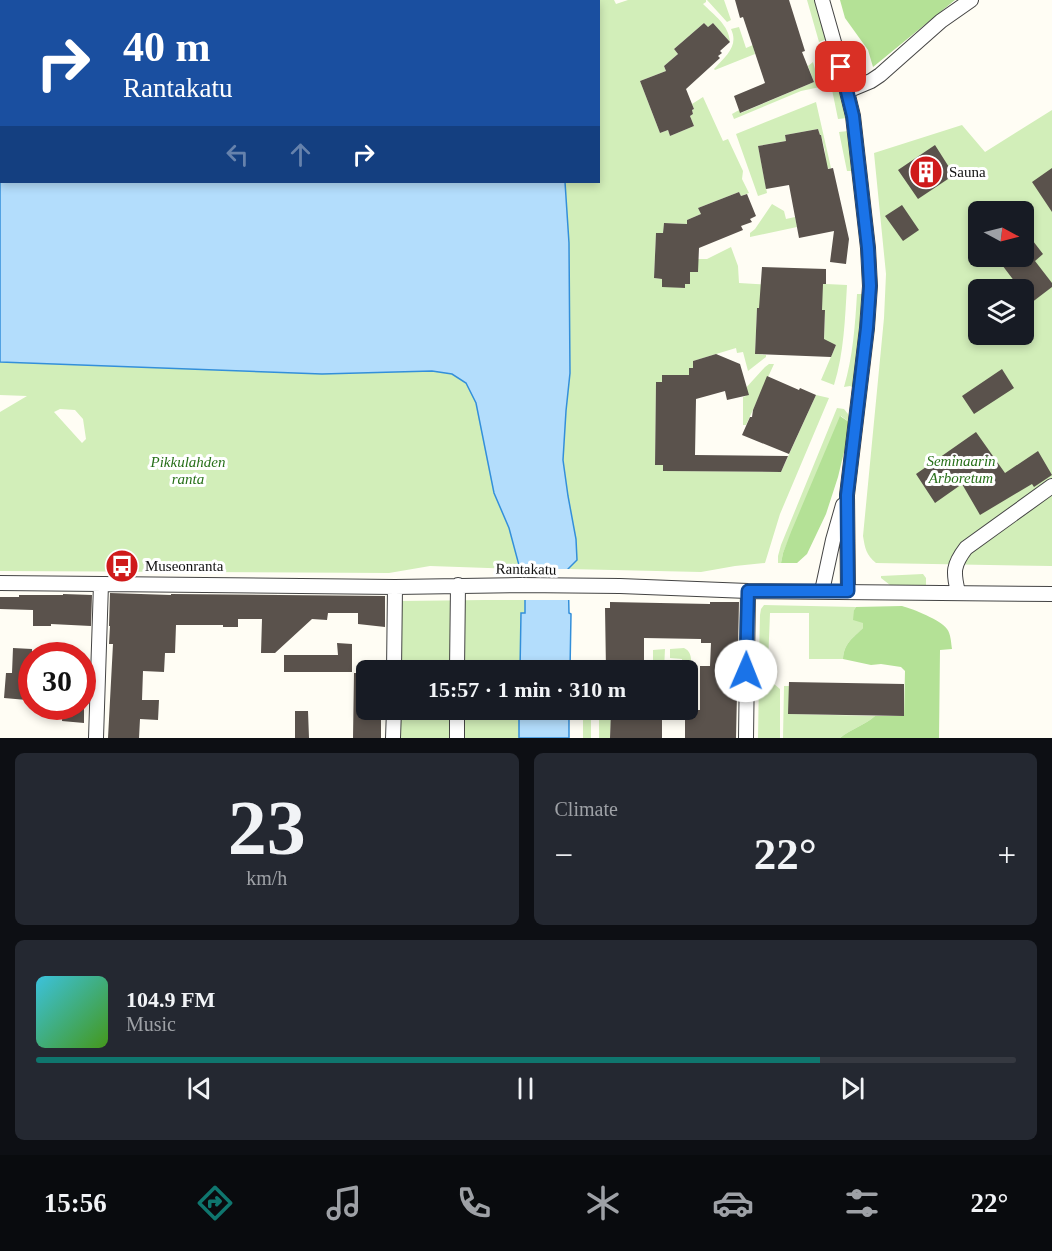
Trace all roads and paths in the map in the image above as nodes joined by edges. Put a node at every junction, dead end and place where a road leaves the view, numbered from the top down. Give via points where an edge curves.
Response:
1 (822, 0) edge
2 (971, 0) edge
3 (847, 91) junction
4 (1052, 486) edge
5 (847, 495) junction
6 (0, 583) edge
7 (101, 584) junction
8 (458, 585) junction
9 (395, 586) junction
10 (748, 591) junction
11 (822, 591) junction
12 (848, 591) junction
13 (958, 592) junction
14 (1052, 594) edge
15 (394, 660) edge
16 (457, 660) edge
17 (394, 720) edge
18 (457, 720) edge
19 (96, 738) edge
20 (393, 738) edge
21 (457, 738) edge
22 (746, 738) edge

1 - 3 street
2 - 3 street via 940,21 880,75
3 - 5 street via 853,116 870,286
4 - 13 street via 966,548 954,569
5 - 11 street
5 - 12 street
6 - 7 street, Rantakatu
7 - 9 street, Rantakatu
7 - 19 street
8 - 9 street, Rantakatu
8 - 10 street, Rantakatu
8 - 16 street
9 - 15 street
10 - 11 street, Rantakatu
10 - 22 street
11 - 12 street, Rantakatu
12 - 13 street, Rantakatu
13 - 14 street, Rantakatu
17 - 20 street
18 - 21 street

